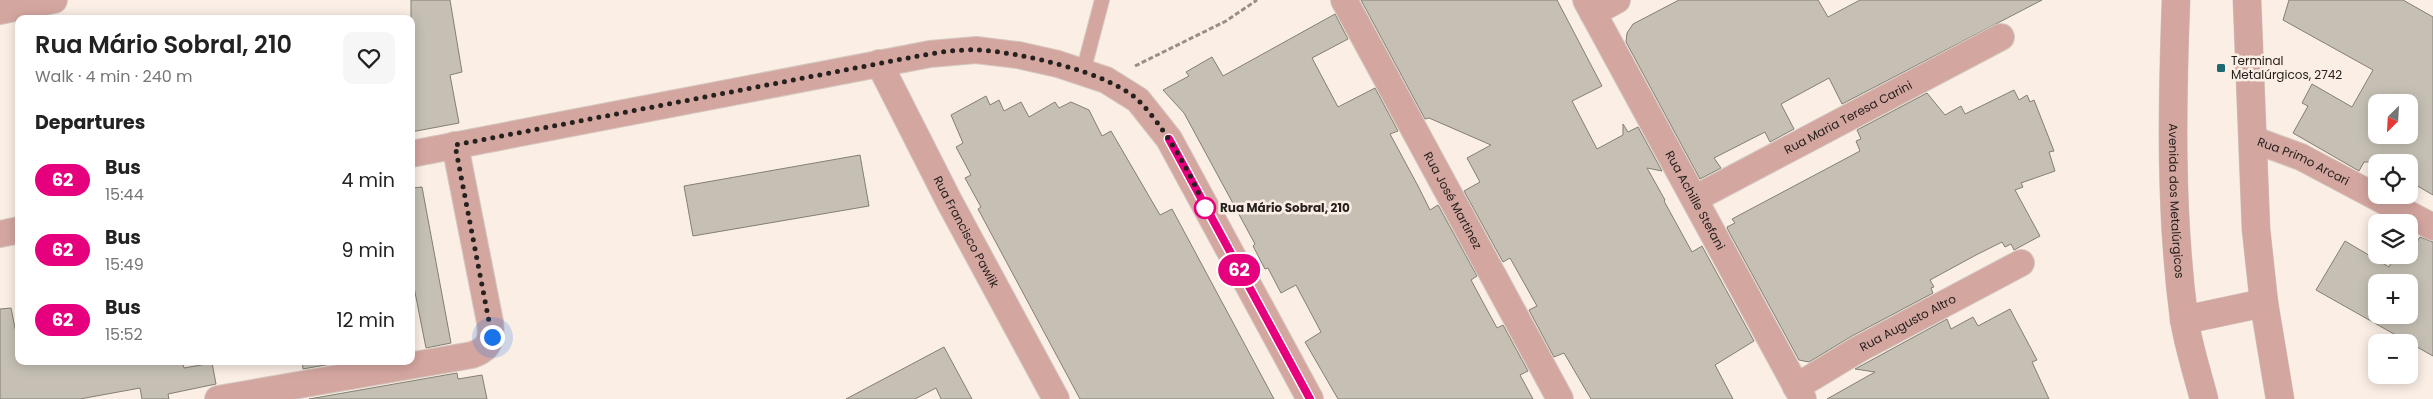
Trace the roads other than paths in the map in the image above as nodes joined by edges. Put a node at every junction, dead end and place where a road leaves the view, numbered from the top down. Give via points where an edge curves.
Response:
1 (54, 0) edge
2 (1102, 0) edge
3 (1344, 0) edge
4 (1618, 0) edge
5 (2176, 0) edge
6 (2247, 0) edge
7 (1589, 6) edge
8 (0, 10) edge
9 (2001, 37) dead end
10 (879, 63) junction
11 (1095, 76) junction
12 (2252, 139) junction
13 (455, 145) junction
14 (415, 153) edge
15 (1696, 198) junction
16 (2433, 227) edge
17 (15, 231) edge
18 (0, 234) edge
19 (2021, 263) dead end
20 (2264, 303) junction
21 (2184, 320) junction
22 (414, 365) edge
23 (415, 365) edge
24 (1800, 393) edge
25 (218, 399) edge
26 (1056, 399) edge
27 (1310, 399) edge
28 (1560, 399) edge
29 (2204, 399) edge
30 (2280, 399) edge

1 - 8 street
2 - 11 lane
3 - 28 street, Rua José Martinez
4 - 7 street
5 - 21 street, Avenida dos Metalúrgicos via 2172,91 2174,213
6 - 12 street
7 - 15 street, Rua Achille Stefani
9 - 15 street, Rua Maria Teresa Carini
10 - 11 street via 976,50 1018,55
10 - 13 street
10 - 26 street, Rua Francisco Pawlik
11 - 27 street via 1138,100 1169,139
12 - 16 street, Rua Primo Arcari via 2301,157
12 - 20 street via 2256,228
13 - 14 street
13 - 23 street via 492,337 482,352
15 - 24 street, Rua Achille Stefani
17 - 18 street
19 - 24 street, Rua Augusto Altro via 1859,349
20 - 21 street
20 - 30 street
21 - 29 street, Avenida dos Metalúrgicos
22 - 25 street

